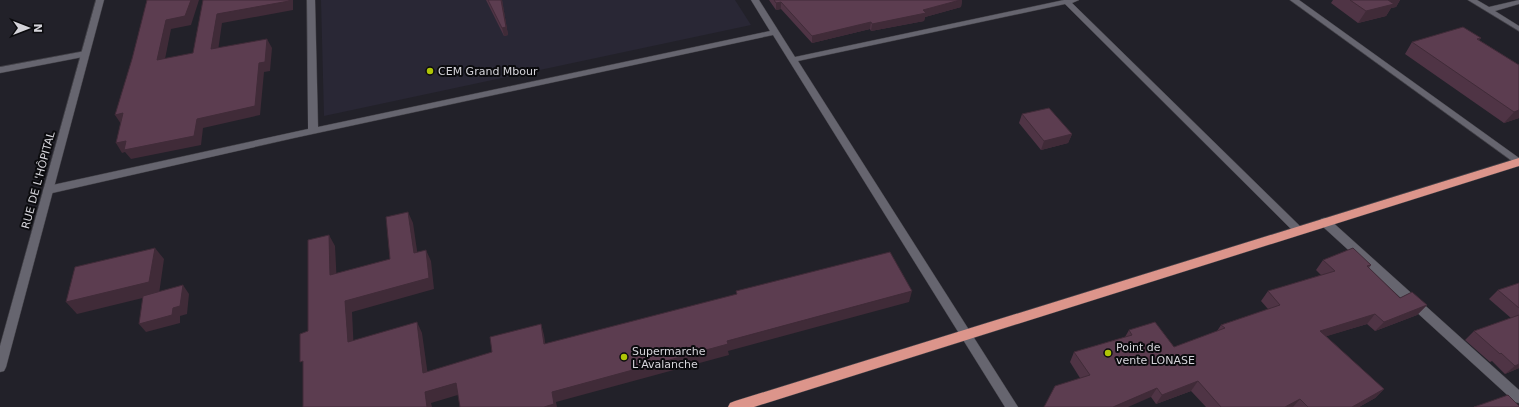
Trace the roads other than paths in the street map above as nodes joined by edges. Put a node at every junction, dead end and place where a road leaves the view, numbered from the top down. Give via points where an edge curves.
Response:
1 (100, 0) edge
2 (311, 0) edge
3 (755, 0) edge
4 (1294, 0) edge
5 (1472, 0) edge
6 (1071, 1) edge
7 (1519, 2) edge
8 (1488, 10) junction
9 (1519, 29) edge
10 (776, 32) junction
11 (85, 54) junction
12 (793, 60) junction
13 (0, 70) edge
14 (313, 131) junction
15 (1519, 162) edge
16 (48, 190) junction
17 (1325, 222) junction
18 (1299, 230) junction
19 (966, 335) junction
20 (0, 367) edge
21 (1519, 398) edge
22 (734, 407) edge
23 (1012, 407) edge

1 - 11 street, RUE DE L'HÔPITAL
2 - 14 street
3 - 10 street
4 - 15 street
5 - 8 street
6 - 12 street
6 - 18 street
7 - 8 street
8 - 9 street
10 - 12 street
10 - 14 street
11 - 13 street
11 - 16 street, RUE DE L'HÔPITAL
12 - 19 street
14 - 16 street
15 - 17 highway
16 - 20 street, RUE DE L'HÔPITAL
17 - 18 highway
17 - 21 street
18 - 19 highway
19 - 22 highway
19 - 23 street

